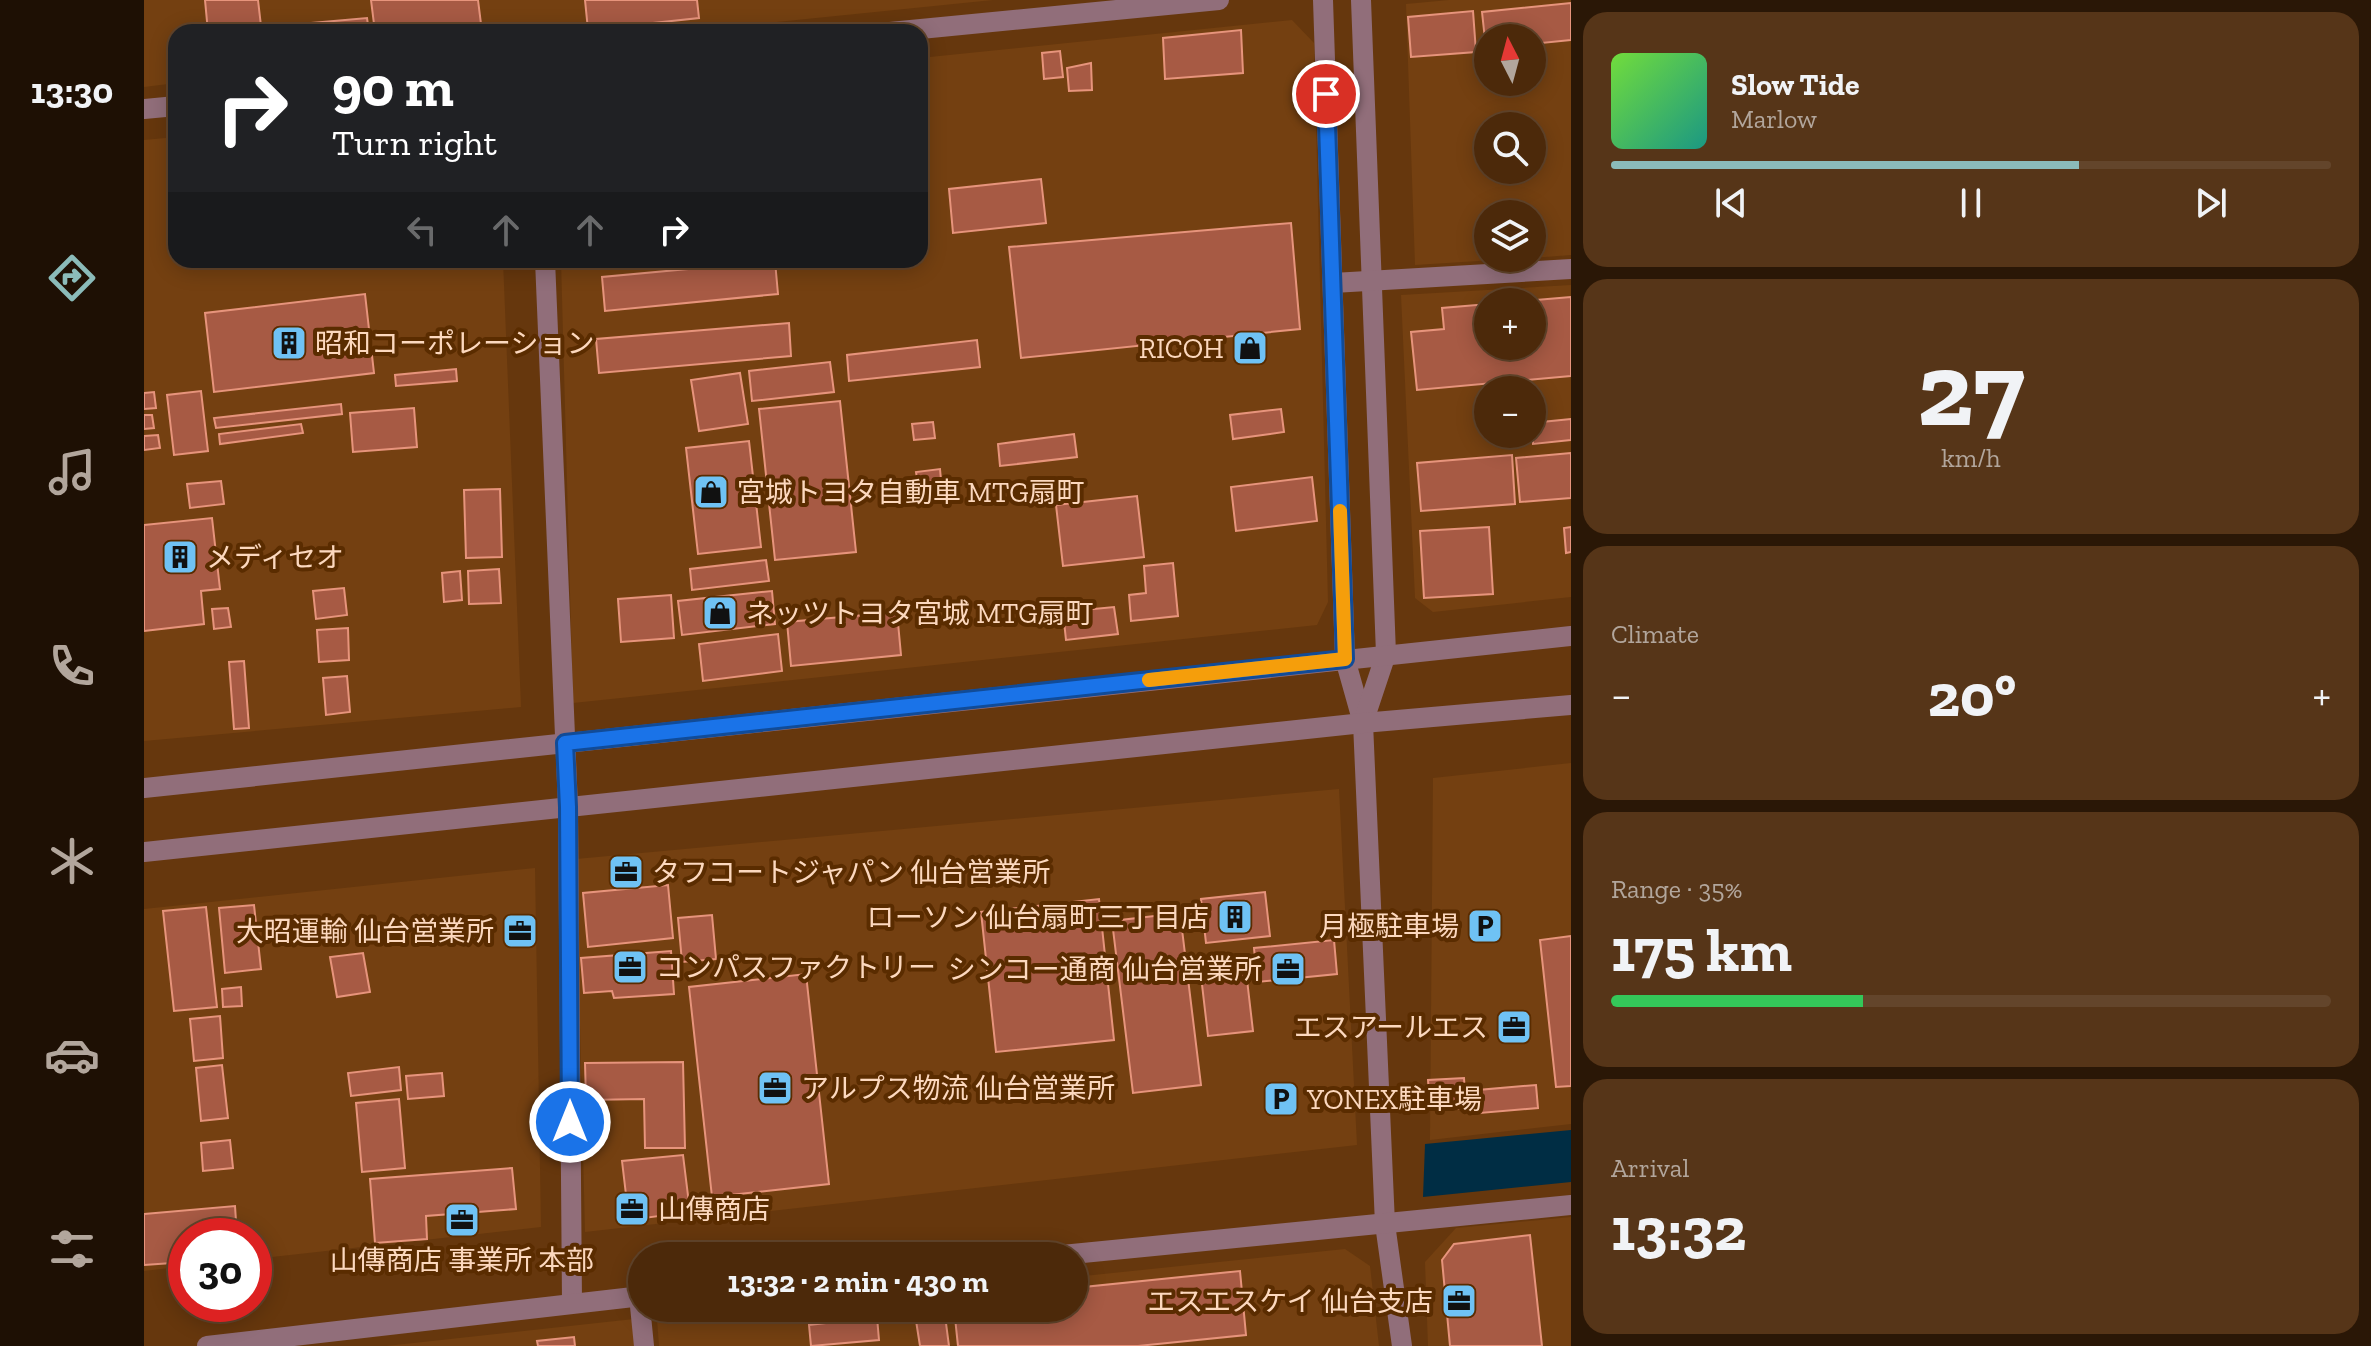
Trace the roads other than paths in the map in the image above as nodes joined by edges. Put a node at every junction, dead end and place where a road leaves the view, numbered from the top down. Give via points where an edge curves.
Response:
1 (1219, 0) edge
2 (1323, 0) edge
3 (1361, 0) edge
4 (928, 28) edge
5 (168, 107) edge
6 (144, 109) edge
7 (545, 268) edge
8 (1571, 269) edge
9 (1371, 280) junction
10 (1333, 283) junction
11 (1571, 636) edge
12 (1386, 654) junction
13 (1345, 659) junction
14 (1571, 705) edge
15 (1363, 723) junction
16 (565, 743) junction
17 (144, 788) edge
18 (568, 807) junction
19 (144, 852) edge
20 (1571, 1205) edge
21 (1385, 1224) junction
22 (1088, 1253) edge
23 (628, 1297) edge
24 (572, 1303) junction
25 (642, 1322) edge
26 (207, 1346) edge
27 (644, 1346) edge
28 (1402, 1346) edge

1 - 4 street
2 - 10 street
3 - 9 street
5 - 6 street
7 - 16 street
8 - 9 street
9 - 10 street
9 - 12 street
10 - 13 street
11 - 12 street
12 - 13 street
12 - 15 street
13 - 15 street
13 - 16 street
14 - 15 street
15 - 18 street
15 - 21 street
16 - 17 street
16 - 18 street
18 - 19 street
18 - 24 street
20 - 21 street
21 - 22 street
21 - 28 street
23 - 24 street
24 - 26 street
25 - 27 street

